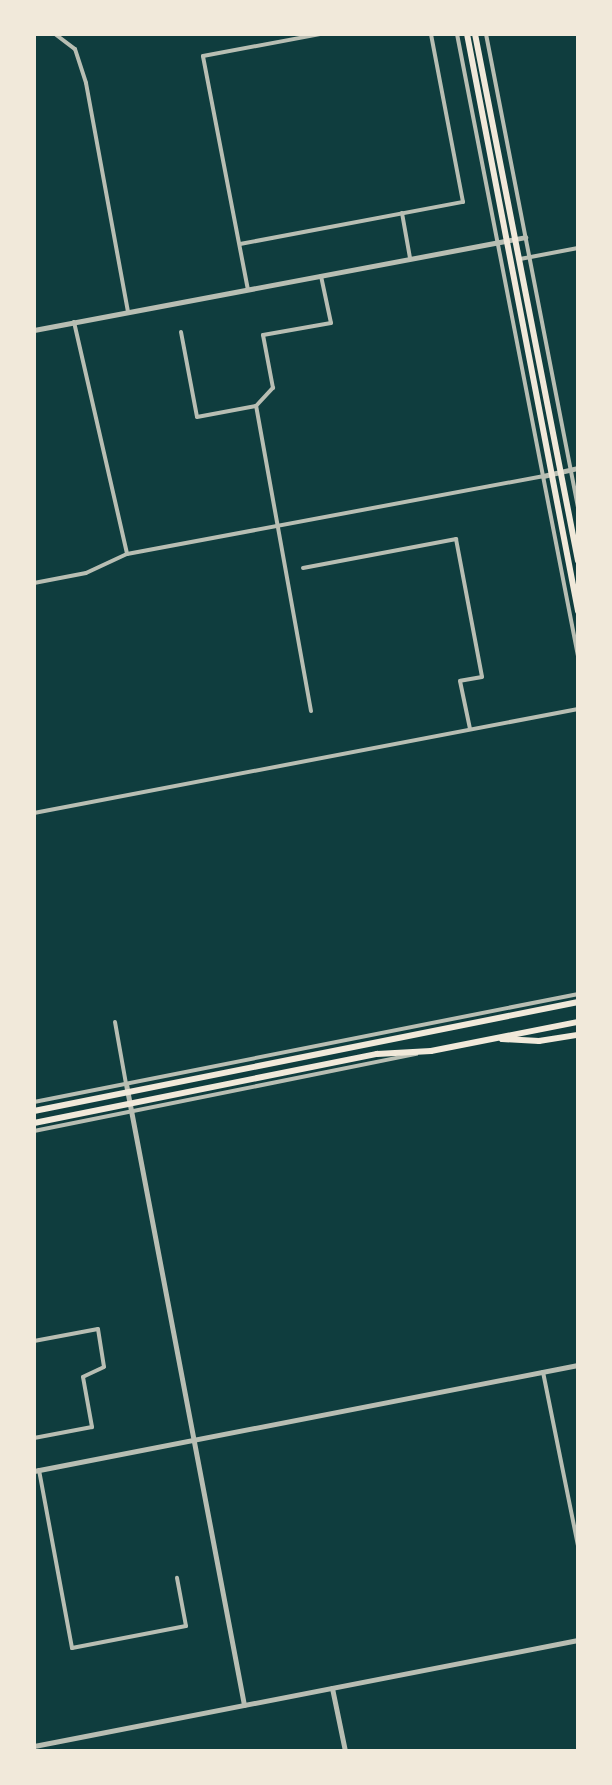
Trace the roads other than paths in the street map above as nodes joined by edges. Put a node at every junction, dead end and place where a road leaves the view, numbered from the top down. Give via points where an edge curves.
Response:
1 (55, 34) edge
2 (320, 34) edge
3 (431, 34) edge
4 (457, 34) edge
5 (467, 34) edge
6 (475, 34) edge
7 (486, 34) edge
8 (402, 213) junction
9 (525, 237) junction
10 (516, 239) junction
11 (507, 241) junction
12 (498, 243) junction
13 (240, 244) junction
14 (578, 248) edge
15 (529, 257) junction
16 (411, 259) junction
17 (520, 259) junction
18 (321, 276) junction
19 (248, 290) junction
20 (128, 312) junction
21 (74, 322) junction
22 (34, 330) edge
23 (181, 332) dead end
24 (256, 406) junction
25 (578, 468) edge
26 (571, 470) junction
27 (560, 472) junction
28 (552, 474) junction
29 (543, 476) junction
30 (578, 508) edge
31 (277, 524) junction
32 (127, 554) junction
33 (578, 561) edge
34 (303, 568) dead end
35 (34, 583) edge
36 (578, 611) edge
37 (578, 656) edge
38 (578, 709) edge
39 (311, 711) dead end
40 (470, 729) junction
41 (34, 813) edge
42 (578, 994) edge
43 (578, 1002) edge
44 (115, 1022) dead end
45 (578, 1022) edge
46 (578, 1035) edge
47 (495, 1038) junction
48 (126, 1084) junction
49 (128, 1094) junction
50 (34, 1102) edge
51 (130, 1108) junction
52 (34, 1111) edge
53 (34, 1123) edge
54 (34, 1131) edge
55 (34, 1341) edge
56 (578, 1365) edge
57 (543, 1372) junction
58 (34, 1438) edge
59 (196, 1439) junction
60 (36, 1470) edge
61 (578, 1545) edge
62 (177, 1578) dead end
63 (578, 1640) edge
64 (332, 1688) junction
65 (244, 1705) junction
66 (34, 1746) edge
67 (345, 1751) edge

1 - 20 street via 75,49 86,83
2 - 13 street via 203,56
3 - 8 street via 463,202
4 - 12 street
5 - 11 main road
6 - 10 main road
7 - 9 street
8 - 13 street
8 - 16 street
9 - 10 street
9 - 15 street
10 - 11 street
10 - 17 main road
11 - 12 street
11 - 28 main road
12 - 16 street
12 - 29 street
13 - 19 street
14 - 15 street
15 - 17 street
15 - 26 street
16 - 18 street
17 - 27 main road
18 - 19 street
18 - 24 street via 331,323 263,335 273,388
19 - 20 street
20 - 21 street
21 - 22 street
21 - 32 street
23 - 24 street via 197,417
24 - 31 street
25 - 26 street
26 - 27 street
26 - 30 street
27 - 28 street
27 - 33 main road
28 - 29 street
28 - 36 main road
29 - 31 street
29 - 37 street
31 - 32 street
31 - 39 street
32 - 35 street via 86,573
34 - 40 street via 456,539 482,677 460,681
38 - 40 street
40 - 41 street
42 - 48 street
43 - 49 main road
44 - 48 street
45 - 47 main road
46 - 47 main road via 539,1041
47 - 51 main road via 431,1051 377,1054
48 - 49 street
48 - 50 street
49 - 51 street
49 - 52 main road
51 - 53 main road
51 - 54 street
51 - 59 street
55 - 58 street via 98,1329 104,1367 83,1377 92,1427
56 - 57 street
57 - 59 street
57 - 61 street
59 - 60 street
59 - 65 street
60 - 62 street via 72,1648 186,1626
63 - 64 street
64 - 65 street
64 - 67 street
65 - 66 street

